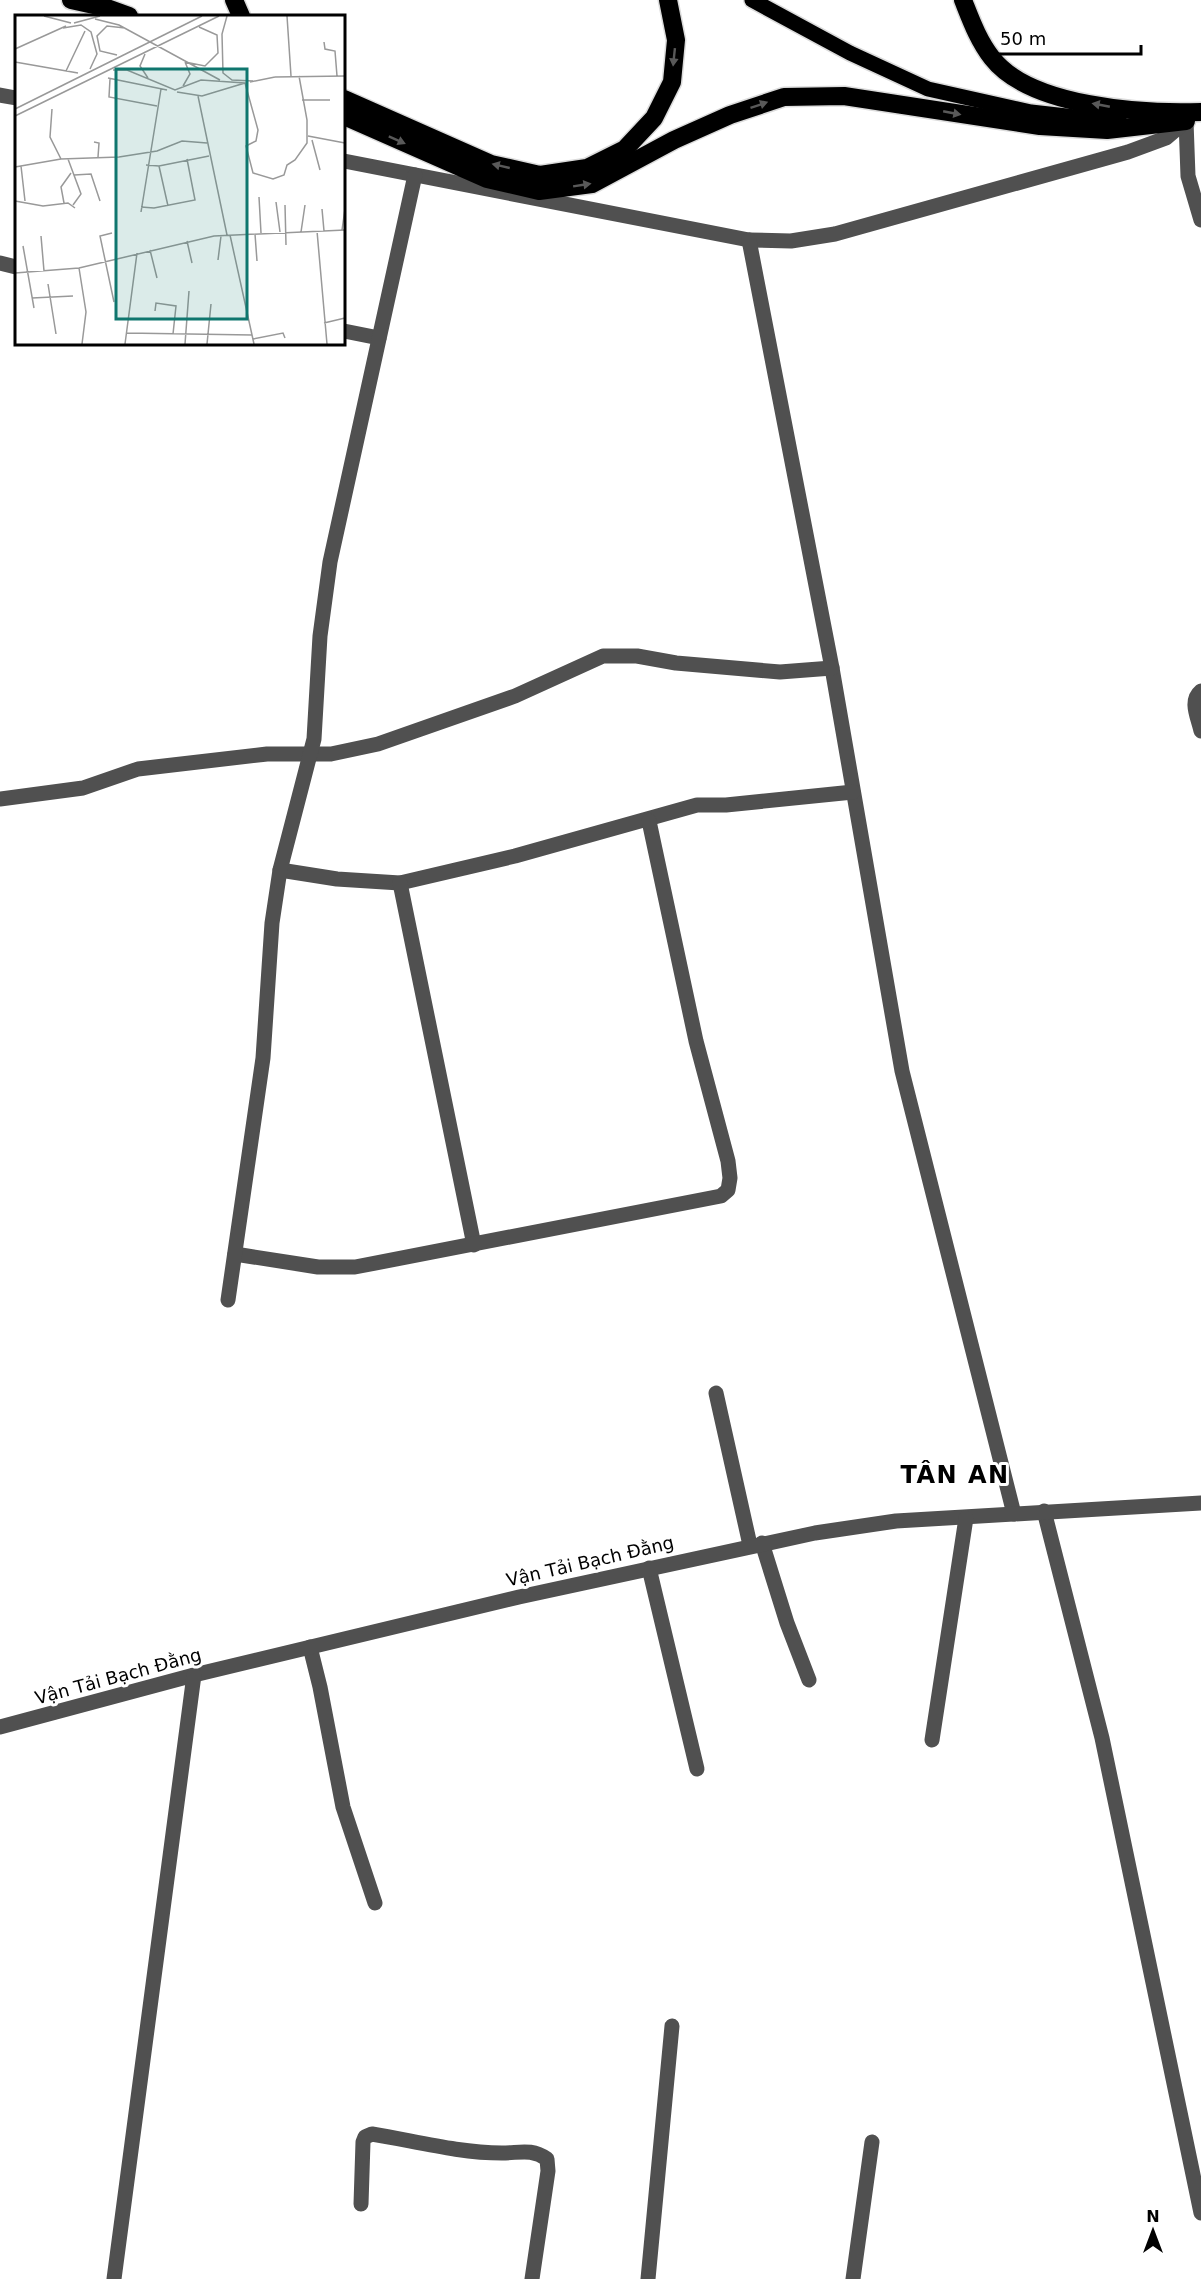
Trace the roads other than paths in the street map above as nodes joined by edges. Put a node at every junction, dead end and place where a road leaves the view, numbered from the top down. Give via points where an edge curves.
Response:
1 (71, 0) edge
2 (234, 0) edge
3 (668, 0) edge
4 (752, 0) edge
5 (963, 0) edge
6 (126, 15) edge
7 (241, 15) edge
8 (0, 95) edge
9 (15, 98) edge
10 (345, 99) edge
11 (345, 116) edge
12 (1196, 117) edge
13 (345, 161) edge
14 (415, 175) junction
15 (1201, 220) edge
16 (749, 240) junction
17 (0, 263) edge
18 (15, 267) edge
19 (345, 331) edge
20 (379, 338) junction
21 (832, 668) junction
22 (1201, 691) edge
23 (1201, 731) edge
24 (311, 753) junction
25 (853, 792) junction
26 (0, 799) edge
27 (649, 821) junction
28 (280, 870) junction
29 (400, 883) junction
30 (474, 1245) junction
31 (235, 1254) junction
32 (228, 1300) dead end
33 (716, 1393) dead end
34 (1201, 1503) edge
35 (1044, 1512) junction
36 (1014, 1515) junction
37 (966, 1518) junction
38 (756, 1544) junction
39 (649, 1568) junction
40 (310, 1647) junction
41 (194, 1675) junction
42 (809, 1680) dead end
43 (0, 1727) edge
44 (932, 1740) dead end
45 (697, 1769) dead end
46 (375, 1903) dead end
47 (672, 2026) dead end
48 (872, 2142) dead end
49 (361, 2204) dead end
50 (1201, 2213) edge
51 (114, 2279) edge
52 (532, 2279) edge
53 (648, 2279) edge
54 (853, 2279) edge

1 - 6 highway
2 - 7 highway
3 -> 10 highway via 676,40 672,82 654,118 625,149 586,168 540,175 491,164
4 - 12 main road via 850,53 928,89 1031,112 1115,122
12 -> 5 highway via 1061,98 1021,81 993,60 977,35
8 - 9 street
11 -> 12 highway via 487,179 539,191 592,184 674,140 784,97 844,96 1029,125 1107,130
12 - 15 street via 1188,176
12 - 16 street via 1166,138 1128,152 835,234 791,241
13 - 14 street
14 - 16 street
14 - 20 street
16 - 21 street
17 - 18 street
19 - 20 street
20 - 24 street via 330,562
21 - 24 street via 780,672 637,656 603,656 515,696 378,744
21 - 25 street
22 - 23 street via 1194,702
24 - 26 street via 267,753 138,769 82,788
24 - 28 street
25 - 27 street via 697,805
25 - 36 street via 902,1071
27 - 29 street
27 - 30 street via 696,1041 728,1161 728,1190 721,1196
28 - 29 street
28 - 31 street via 272,923 263,1058
29 - 30 street
30 - 31 street via 355,1267 318,1267
31 - 32 street
33 - 38 street
34 - 35 street, Vận Tải Bạch Đằng
35 - 36 street, Vận Tải Bạch Đằng
35 - 50 street via 1102,1738
36 - 37 street, Vận Tải Bạch Đằng
37 - 38 street, Vận Tải Bạch Đằng via 896,1521
37 - 44 street
38 - 39 street, Vận Tải Bạch Đằng
38 - 42 street
39 - 40 street, Vận Tải Bạch Đằng
39 - 45 street
40 - 41 street, Vận Tải Bạch Đằng
40 - 46 street via 343,1807
41 - 43 street, Vận Tải Bạch Đằng
41 - 51 street
47 - 53 street
48 - 54 street
49 - 52 street via 363,2142 372,2134 466,2150 532,2150 547,2159 548,2171

